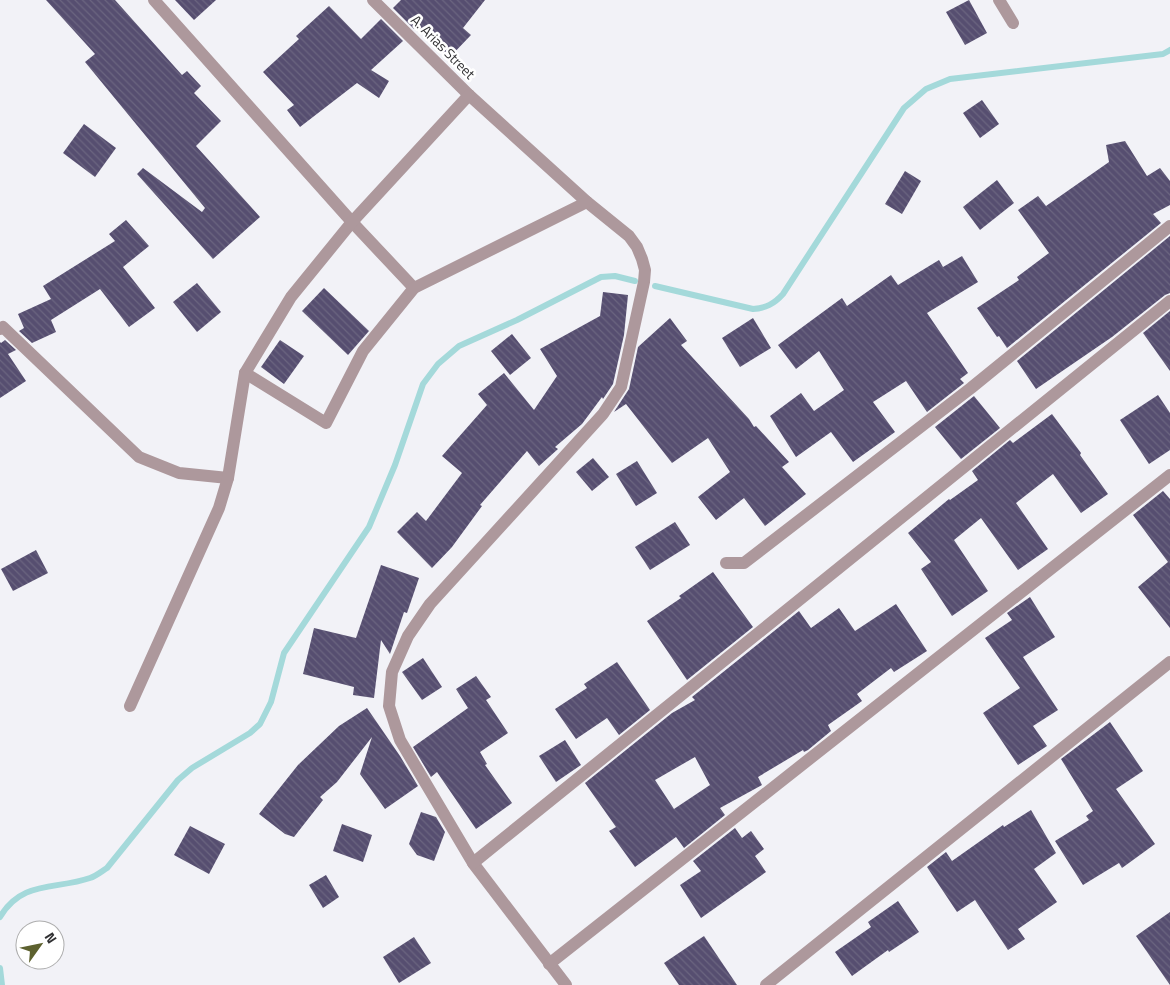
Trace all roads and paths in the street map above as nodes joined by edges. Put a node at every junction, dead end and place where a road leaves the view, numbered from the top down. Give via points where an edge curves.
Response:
1 (154, 0) edge
2 (373, 0) edge
3 (1000, 0) edge
4 (1013, 23) dead end
5 (470, 94) junction
6 (587, 202) junction
7 (352, 222) junction
8 (1170, 226) edge
9 (414, 288) junction
10 (1170, 301) edge
11 (0, 329) edge
12 (245, 373) junction
13 (1170, 475) edge
14 (228, 478) junction
15 (726, 563) dead end
16 (1170, 662) edge
17 (130, 706) dead end
18 (473, 863) junction
19 (549, 964) junction
20 (566, 985) edge
21 (766, 985) edge

1 - 7 street
2 - 5 street, A. Arias Street
3 - 4 street
5 - 6 street, A. Arias Street
5 - 7 street
6 - 9 street
6 - 18 street, A. Arias Street via 637,246 645,270 621,387 604,414 430,604 408,636 392,672 389,706 400,740
7 - 9 street
7 - 12 street via 292,297
8 - 15 street via 971,388 744,563
9 - 12 street via 363,351 326,423
10 - 18 street
11 - 14 street via 3,327 140,457 179,473
12 - 14 street
13 - 19 street
14 - 17 street via 211,527
16 - 21 street
18 - 19 street, A. Arias Street
19 - 20 street, A. Arias Street

